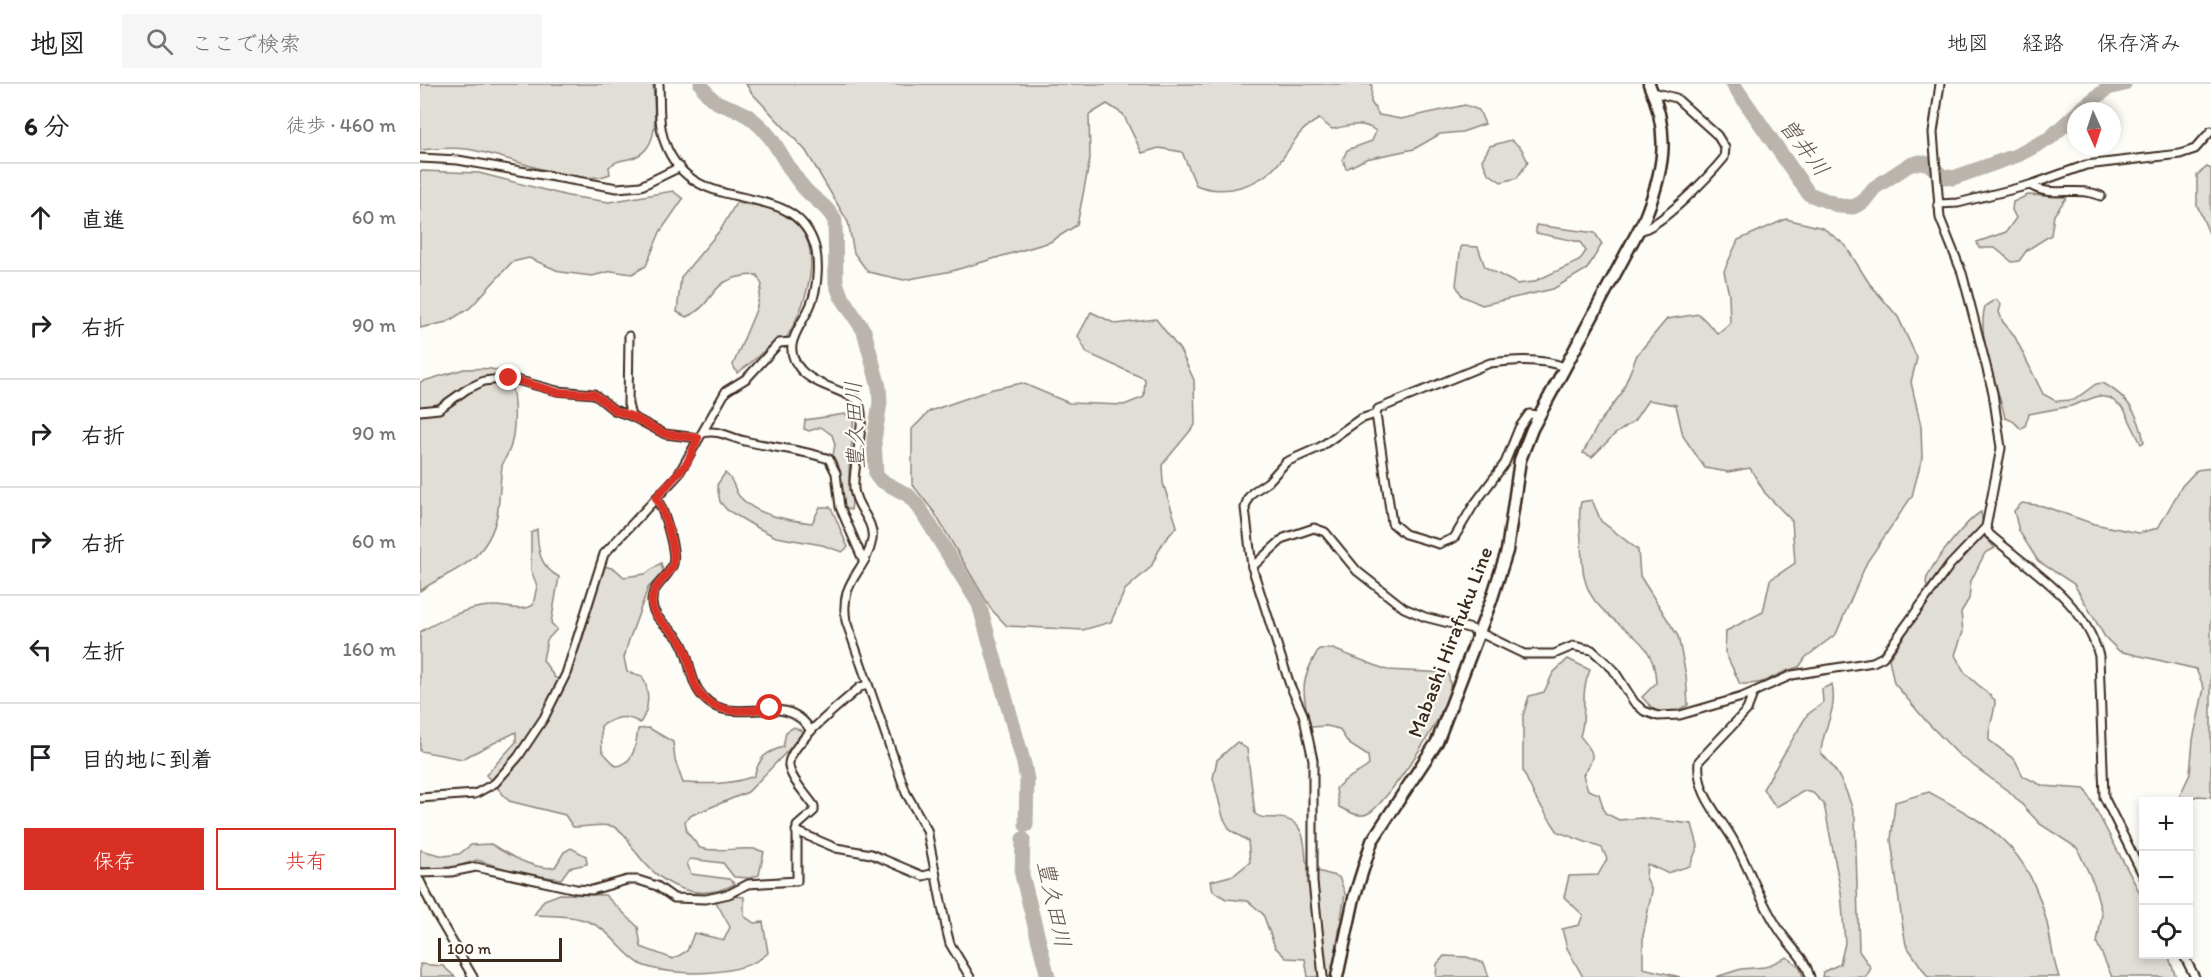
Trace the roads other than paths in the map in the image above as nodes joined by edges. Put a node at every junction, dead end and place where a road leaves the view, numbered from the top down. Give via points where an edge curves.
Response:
1 (659, 84) edge
2 (1940, 84) edge
3 (1651, 88) edge
4 (2211, 131) edge
5 (420, 158) edge
6 (680, 167) junction
7 (2030, 185) junction
8 (2101, 196) dead end
9 (1938, 204) junction
10 (1638, 231) junction
11 (629, 336) dead end
12 (792, 342) junction
13 (1564, 367) junction
14 (420, 411) edge
15 (1376, 414) junction
16 (1538, 415) junction
17 (631, 416) junction
18 (701, 435) junction
19 (656, 498) junction
20 (1986, 527) junction
21 (863, 560) junction
22 (1252, 567) junction
23 (1480, 632) junction
24 (868, 685) junction
25 (1753, 694) junction
26 (811, 731) junction
27 (420, 798) edge
28 (796, 831) junction
29 (2139, 867) edge
30 (420, 873) edge
31 (935, 873) junction
32 (420, 881) edge
33 (2186, 959) edge
34 (472, 977) edge
35 (970, 977) edge
36 (1323, 977) edge
37 (1337, 977) edge
38 (1810, 977) edge
39 (2195, 977) edge

1 - 6 street via 663,136
2 - 9 street via 1933,120
3 - 10 main road, Mabashi Hirafuku Line via 1662,126 1662,162 1655,192
3 - 10 street via 1676,99 1717,135 1725,148 1725,158 1663,217
4 - 7 street via 2195,149 2180,154 2086,165
5 - 6 street via 458,160 617,188 641,186
6 - 12 street via 702,187 775,205 808,230 816,251 815,285 811,303 792,335
7 - 8 street via 2050,193 2079,190
7 - 9 street via 1958,203
9 - 20 street via 1962,273 2000,431 1998,469
10 - 13 main road, Mabashi Hirafuku Line
11 - 17 street
12 - 18 street via 779,343 747,378 726,391
12 - 21 street via 801,370 847,393 861,406 854,490 859,508 870,522 872,540
13 - 15 street via 1554,363 1490,363 1386,404
13 - 16 main road, Mabashi Hirafuku Line
14 - 17 street via 439,409 484,381 509,378 557,392 594,394 614,410
15 - 16 street via 1392,523 1405,534 1439,544 1454,538 1505,463 1528,414
15 - 22 street via 1360,419 1302,457 1286,462 1248,498 1245,526
16 - 23 main road, Mabashi Hirafuku Line via 1520,460 1507,551
17 - 18 street via 665,434
18 - 19 street via 687,463
18 - 21 street via 718,432 829,459 834,465 840,507
19 - 26 street via 675,554 673,564 653,592 652,604 656,616 679,639 696,687 703,697 725,711 780,708
19 - 27 street via 602,559 566,674 518,757 495,783 475,794
20 - 25 street via 1950,565 1883,657 1792,675
20 - 29 street via 1989,534 2068,600 2095,637 2100,656 2104,797
21 - 24 street via 851,580 844,608
22 - 23 street via 1284,538 1314,528 1325,532 1357,571 1404,608
22 - 36 street via 1309,734 1313,769 1313,882
23 - 25 street via 1535,656 1573,646 1592,650 1612,669 1634,702 1658,716 1680,715
23 - 37 main road, Mabashi Hirafuku Line via 1437,742 1372,841 1354,898
24 - 26 street via 860,687
24 - 31 street via 906,793 927,830
25 - 38 street via 1747,710 1699,761 1702,788 1731,836 1760,898 1780,933 1803,958
26 - 28 street via 794,752 789,766 814,806 810,815 800,820
28 - 30 street via 797,880 748,884 729,894 706,899 674,898 647,881 638,880 592,890 476,867
28 - 31 street via 836,849 871,854 923,876
31 - 35 street via 950,944
32 - 34 street
33 - 39 street

